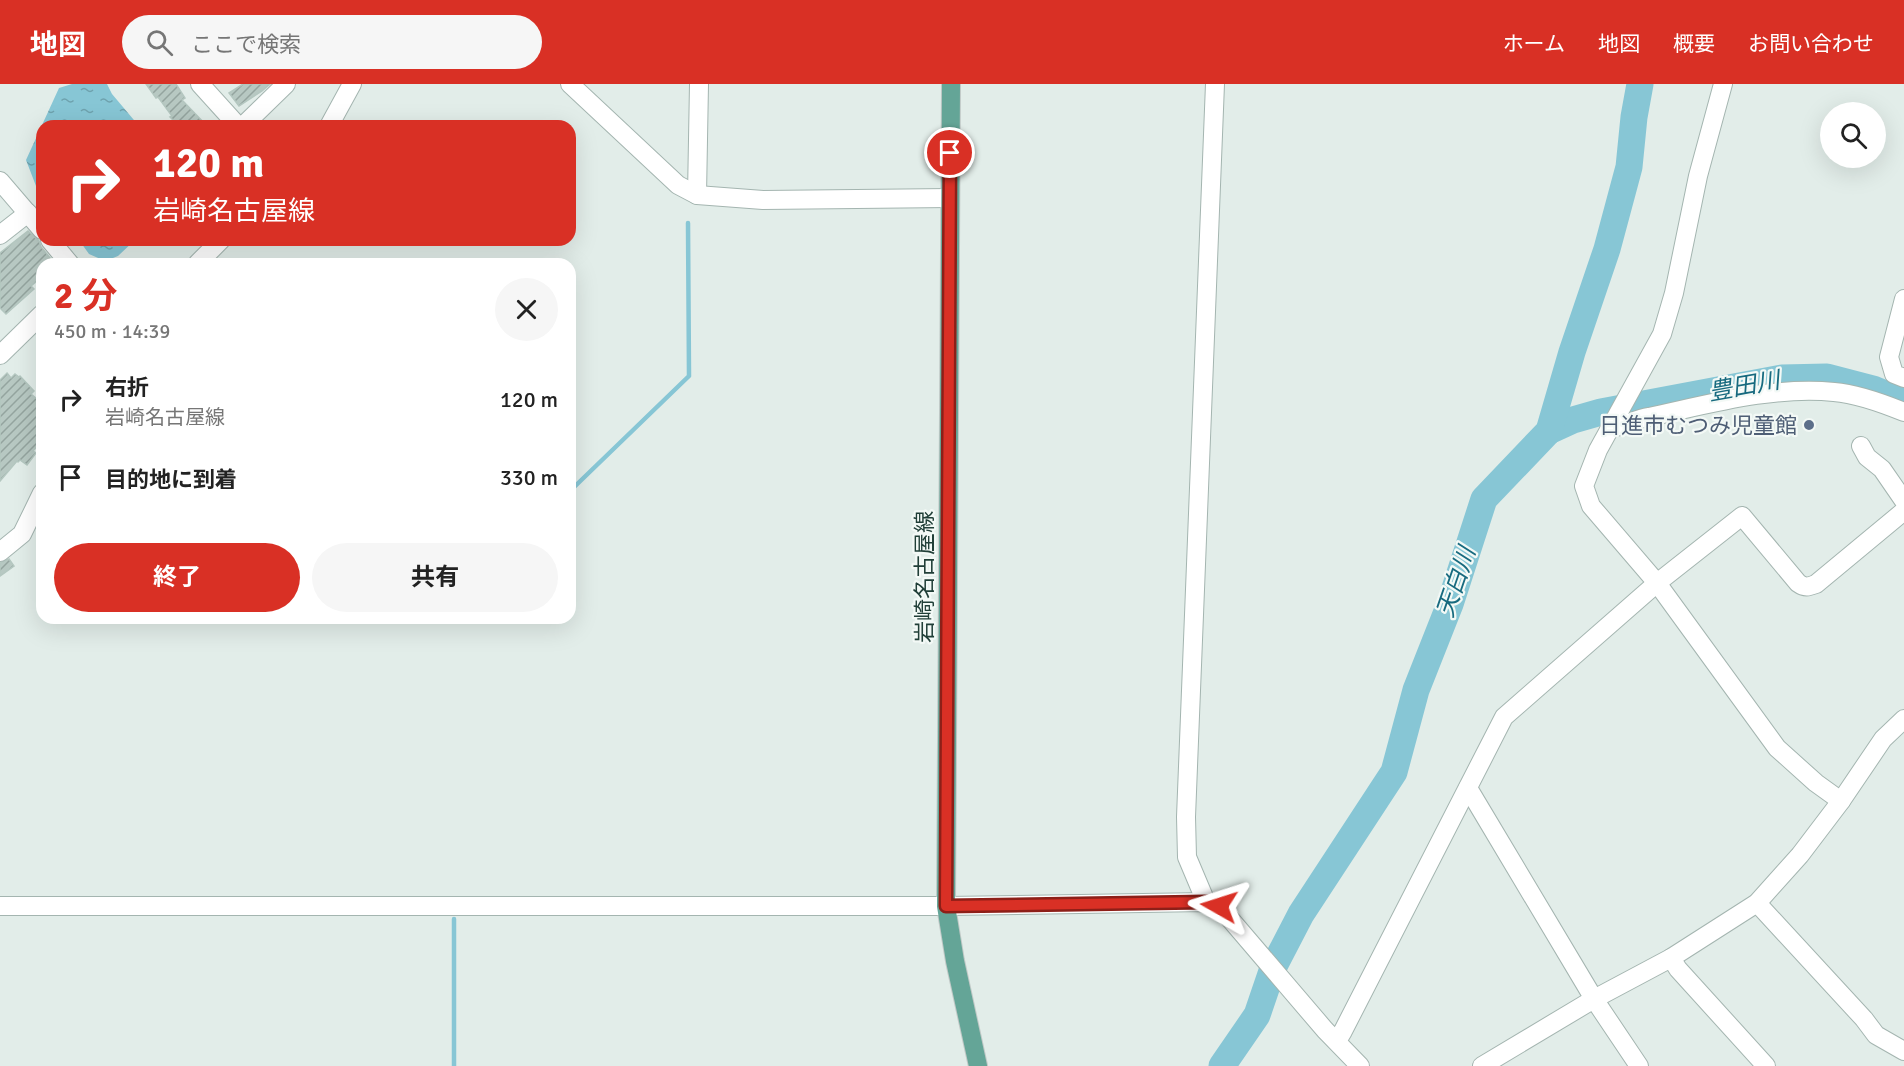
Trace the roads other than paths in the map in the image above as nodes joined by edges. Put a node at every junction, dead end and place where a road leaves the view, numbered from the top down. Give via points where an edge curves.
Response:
1 (200, 84) edge
2 (286, 84) edge
3 (352, 84) edge
4 (570, 84) edge
5 (699, 84) edge
6 (951, 84) edge
7 (1215, 84) edge
8 (1723, 84) edge
9 (233, 120) edge
10 (249, 120) edge
11 (332, 120) edge
12 (0, 181) edge
13 (697, 195) junction
14 (950, 198) junction
15 (28, 213) junction
16 (36, 223) edge
17 (0, 235) edge
18 (55, 246) edge
19 (214, 246) edge
20 (65, 258) edge
21 (203, 258) edge
22 (1904, 299) edge
23 (36, 320) edge
24 (0, 356) edge
25 (1904, 378) edge
26 (1904, 412) edge
27 (1611, 425) junction
28 (1861, 446) dead end
29 (1904, 501) edge
30 (36, 505) edge
31 (1904, 511) edge
32 (0, 552) edge
33 (1657, 583) junction
34 (1904, 719) edge
35 (1468, 788) junction
36 (1841, 801) junction
37 (1206, 902) junction
38 (1757, 903) junction
39 (0, 906) edge
40 (946, 906) junction
41 (1671, 958) junction
42 (1594, 999) junction
43 (1331, 1035) junction
44 (1904, 1051) edge
45 (978, 1066) edge
46 (1360, 1066) edge
47 (1482, 1066) edge
48 (1639, 1066) edge
49 (1766, 1066) edge

1 - 9 street
2 - 10 street
3 - 11 street
4 - 13 street via 678,184
5 - 13 street
6 - 14 main road, 岩崎名古屋線
7 - 37 street via 1186,817 1187,857
8 - 27 street via 1662,334
12 - 15 street
13 - 14 street via 763,200
14 - 40 main road, 岩崎名古屋線
15 - 16 street
15 - 17 street
18 - 20 street
19 - 21 street
22 - 25 street via 1890,357 1894,374
23 - 24 street
26 - 27 street via 1863,397 1803,390 1772,392 1644,418 1621,427
27 - 33 street via 1584,486 1591,506
28 - 29 street
30 - 32 street via 22,534
31 - 33 street via 1808,587 1798,583 1742,516
33 - 35 street via 1504,717
33 - 36 street via 1777,748
34 - 36 street via 1883,739
35 - 42 street
35 - 43 street via 1343,1031
36 - 38 street
37 - 40 street
37 - 43 street via 1219,906
38 - 41 street
38 - 44 street via 1876,1035
39 - 40 street
40 - 45 main road, 岩崎名古屋線
41 - 42 street
41 - 49 street
42 - 47 street
42 - 48 street
43 - 46 street

